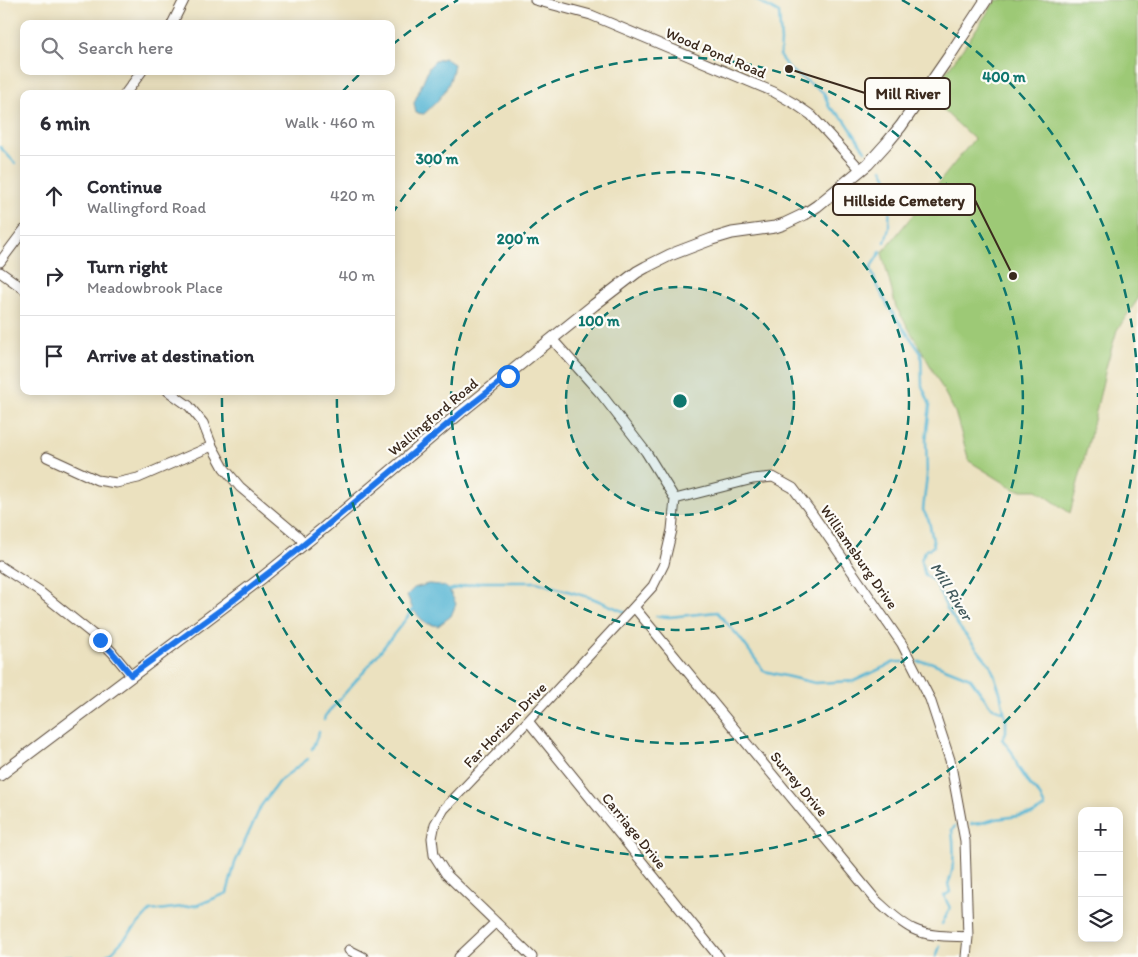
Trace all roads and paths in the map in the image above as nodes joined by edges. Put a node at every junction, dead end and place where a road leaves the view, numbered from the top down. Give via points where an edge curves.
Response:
1 (184, 0) edge
2 (536, 0) edge
3 (986, 0) edge
4 (174, 20) edge
5 (139, 75) edge
6 (128, 90) edge
7 (861, 170) junction
8 (20, 235) edge
9 (0, 262) edge
10 (0, 272) edge
11 (20, 286) edge
12 (552, 339) junction
13 (174, 395) edge
14 (212, 446) junction
15 (48, 457) dead end
16 (675, 499) junction
17 (304, 544) junction
18 (0, 566) edge
19 (634, 607) junction
20 (131, 675) junction
21 (528, 721) junction
22 (0, 774) edge
23 (496, 922) junction
24 (968, 937) junction
25 (348, 950) dead end
26 (362, 957) edge
27 (459, 957) edge
28 (532, 957) edge
29 (719, 957) edge
30 (966, 957) edge

1 - 4 street
2 - 7 street, Wood Pond Road via 590,15 774,92 811,116
3 - 7 street, Wallingford Road via 901,126
5 - 6 street
7 - 12 street, Wallingford Road via 817,206 792,221 712,239 646,267
8 - 9 street
10 - 11 street
12 - 16 street via 646,452
12 - 17 street, Wallingford Road
13 - 14 street via 189,406 203,423
14 - 15 street via 138,478 116,483 97,480
14 - 17 street via 240,487
16 - 19 street, Far Horizon Drive via 664,564 653,586
16 - 24 street, Williamsburg Drive via 773,477 793,488 902,644 930,699 950,760 965,841
17 - 20 street, Wallingford Road
18 - 20 street via 40,592 100,640
19 - 21 street, Far Horizon Drive
19 - 24 street, Surrey Drive via 876,900 914,930
20 - 22 street, Wallingford Road
21 - 23 street, Far Horizon Drive via 444,809 435,824 432,838 434,855 446,874
21 - 29 street, Carriage Drive
23 - 27 street
23 - 28 street, Far Horizon Drive
24 - 30 street, Williamsburg Drive
25 - 26 street

